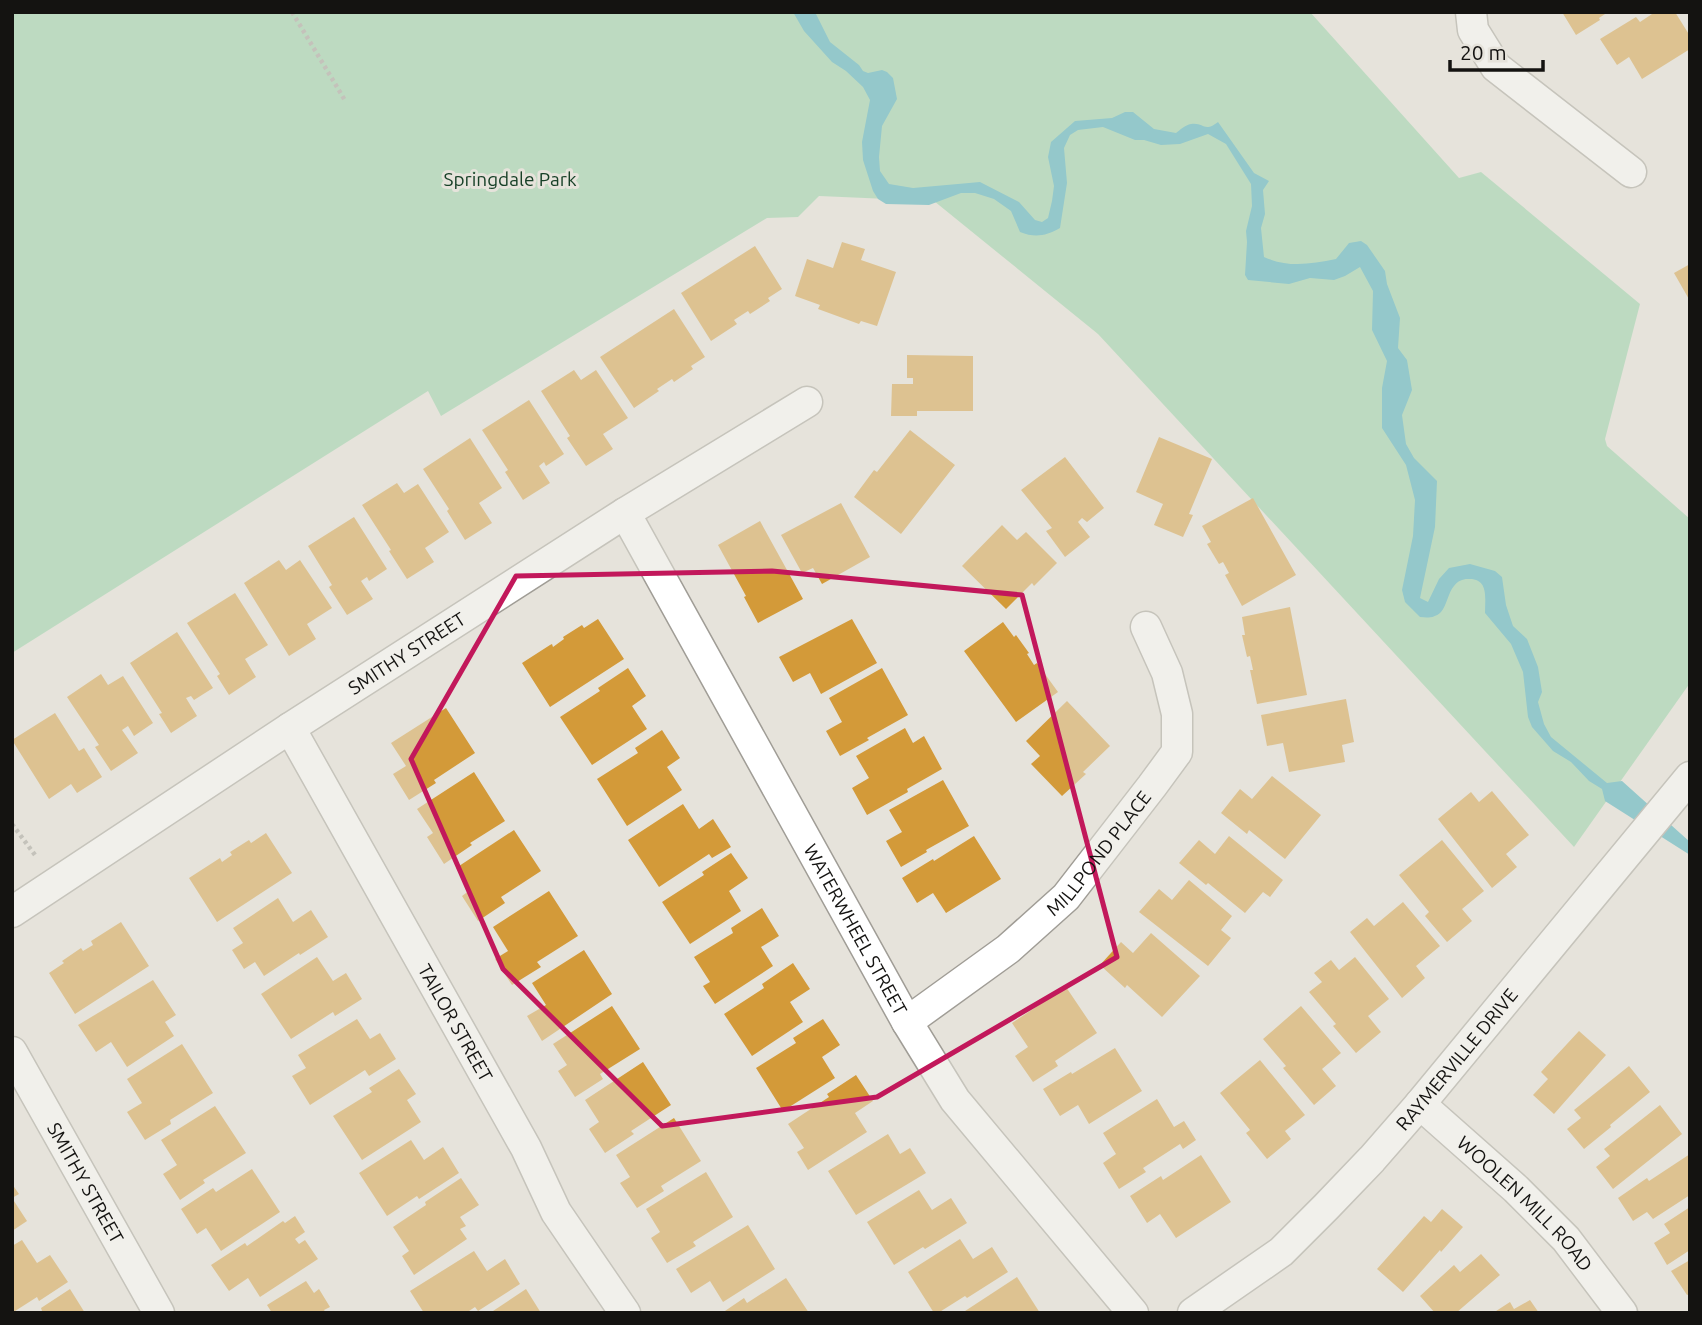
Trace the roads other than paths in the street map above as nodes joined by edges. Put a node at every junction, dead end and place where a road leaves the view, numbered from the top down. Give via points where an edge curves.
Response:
1 (1471, 12) edge
2 (1631, 172) dead end
3 (807, 402) dead end
4 (625, 513) junction
5 (1146, 627) dead end
6 (290, 728) junction
7 (1690, 777) edge
8 (12, 912) edge
9 (907, 1022) junction
10 (12, 1052) edge
11 (1420, 1104) junction
12 (159, 1313) edge
13 (625, 1313) edge
14 (1133, 1313) edge
15 (1193, 1313) edge
16 (1622, 1313) edge

1 - 2 street via 1473,30 1496,67
3 - 4 street, SMITHY STREET
4 - 6 street, SMITHY STREET
4 - 9 street, WATERWHEEL STREET
5 - 9 street, MILLPOND PLACE via 1167,674 1177,714 1177,752 1066,897 1008,950
6 - 8 street, SMITHY STREET
6 - 13 street, TAILOR STREET via 526,1148 556,1212
7 - 11 street, RAYMERVILLE DRIVE
9 - 14 street, WATERWHEEL STREET via 955,1100
10 - 12 street, SMITHY STREET
11 - 15 street, RAYMERVILLE DRIVE via 1281,1252
11 - 16 street, WOOLEN MILL ROAD via 1566,1239

